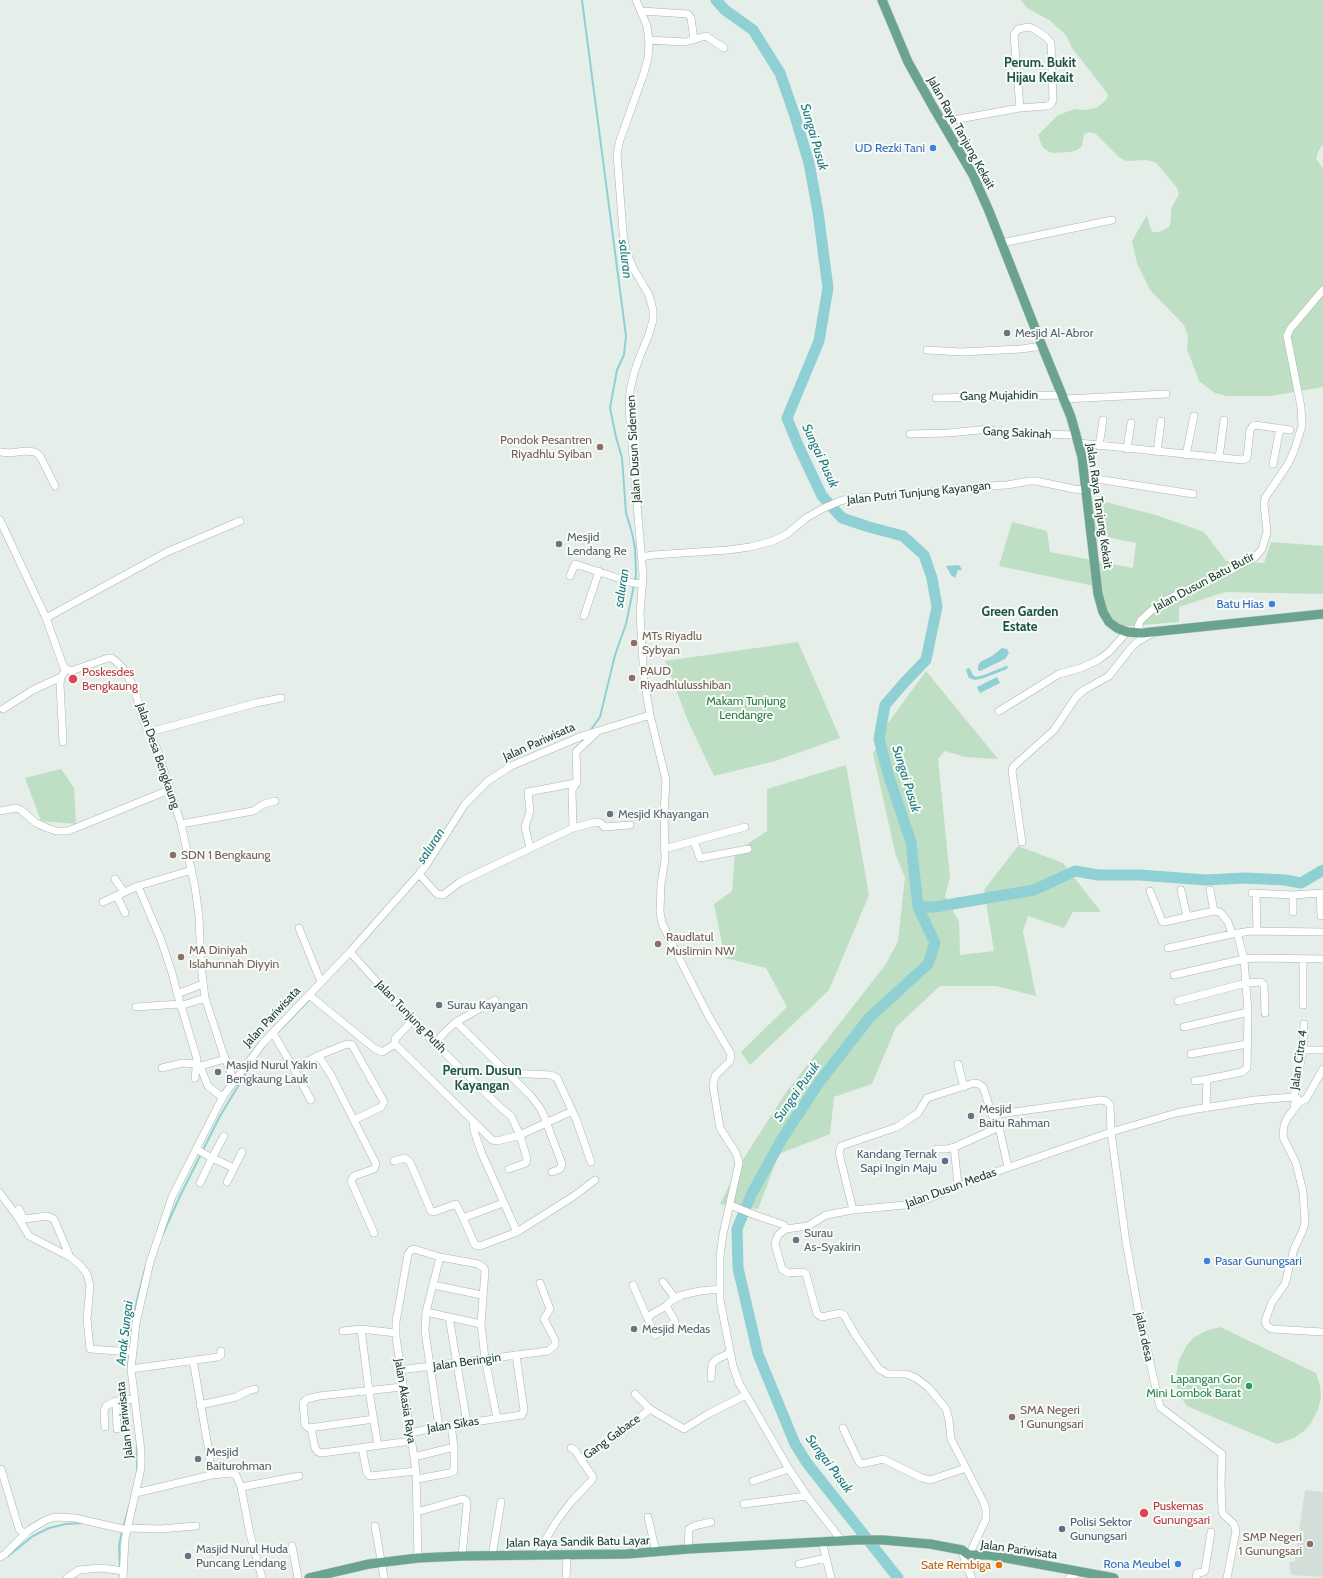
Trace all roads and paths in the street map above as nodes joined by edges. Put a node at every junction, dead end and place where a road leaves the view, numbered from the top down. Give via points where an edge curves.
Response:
1 (636, 0) edge
2 (882, 0) edge
3 (642, 12) junction
4 (648, 40) junction
5 (694, 40) junction
6 (724, 48) dead end
7 (1020, 108) junction
8 (942, 122) junction
9 (1112, 220) dead end
10 (1002, 243) junction
11 (1323, 290) edge
12 (1042, 346) junction
13 (927, 350) dead end
14 (1166, 394) dead end
15 (1063, 397) junction
16 (936, 398) dead end
17 (1194, 416) dead end
18 (1103, 420) dead end
19 (1224, 420) dead end
20 (1161, 422) dead end
21 (1131, 423) dead end
22 (1280, 428) junction
23 (1290, 430) dead end
24 (910, 434) dead end
25 (1078, 439) junction
26 (1098, 446) junction
27 (1127, 449) junction
28 (0, 452) edge
29 (1157, 452) junction
30 (1186, 455) junction
31 (1218, 458) junction
32 (1273, 464) dead end
33 (1084, 476) junction
34 (55, 486) dead end
35 (1085, 490) junction
36 (1193, 494) dead end
37 (0, 520) edge
38 (240, 521) dead end
39 (642, 557) junction
40 (599, 571) junction
41 (570, 576) dead end
42 (639, 584) junction
43 (1323, 614) edge
44 (584, 616) dead end
45 (46, 618) junction
46 (1156, 631) junction
47 (1127, 632) junction
48 (1142, 633) junction
49 (66, 670) junction
50 (61, 677) junction
51 (281, 698) dead end
52 (3, 709) dead end
53 (999, 711) dead end
54 (650, 715) junction
55 (600, 730) junction
56 (150, 732) junction
57 (63, 742) dead end
58 (576, 783) junction
59 (169, 790) junction
60 (275, 801) dead end
61 (0, 812) edge
62 (181, 824) junction
63 (630, 825) dead end
64 (745, 827) dead end
65 (573, 828) junction
66 (694, 841) junction
67 (1022, 842) dead end
68 (530, 848) junction
69 (664, 849) junction
70 (748, 849) dead end
71 (192, 870) junction
72 (421, 875) junction
73 (115, 879) dead end
74 (138, 886) junction
75 (1181, 890) dead end
76 (1210, 890) dead end
77 (1150, 891) dead end
78 (124, 892) junction
79 (1322, 893) edge
80 (1293, 895) junction
81 (116, 896) junction
82 (103, 902) dead end
83 (1214, 911) junction
84 (1293, 912) dead end
85 (125, 913) dead end
86 (1188, 916) junction
87 (1321, 916) dead end
88 (299, 928) dead end
89 (1257, 931) junction
90 (1323, 932) edge
91 (1234, 933) junction
92 (1168, 948) dead end
93 (352, 954) junction
94 (1303, 959) junction
95 (1323, 959) edge
96 (1244, 960) junction
97 (1174, 975) dead end
98 (322, 982) junction
99 (1246, 983) junction
100 (203, 984) junction
101 (177, 994) junction
102 (311, 996) junction
103 (205, 998) junction
104 (496, 1000) dead end
105 (1178, 1001) dead end
106 (180, 1005) junction
107 (1303, 1005) dead end
108 (136, 1007) dead end
109 (1248, 1012) junction
110 (1266, 1013) dead end
111 (412, 1021) junction
112 (456, 1022) junction
113 (1304, 1024) dead end
114 (1184, 1027) dead end
115 (274, 1035) junction
116 (395, 1044) junction
117 (435, 1044) junction
118 (1247, 1044) junction
119 (1303, 1050) junction
120 (1323, 1050) edge
121 (1191, 1054) dead end
122 (317, 1056) junction
123 (225, 1059) junction
124 (958, 1064) dead end
125 (197, 1066) junction
126 (162, 1068) dead end
127 (294, 1069) junction
128 (1323, 1069) edge
129 (508, 1073) junction
130 (195, 1078) dead end
131 (233, 1078) junction
132 (1208, 1078) junction
133 (1195, 1081) dead end
134 (964, 1087) junction
135 (223, 1098) junction
136 (310, 1100) dead end
137 (1294, 1103) junction
138 (1206, 1108) junction
139 (572, 1111) junction
140 (992, 1115) junction
141 (354, 1120) junction
142 (473, 1121) junction
143 (547, 1122) junction
144 (999, 1127) junction
145 (1111, 1132) junction
146 (520, 1135) junction
147 (224, 1136) dead end
148 (954, 1147) junction
149 (937, 1149) dead end
150 (199, 1151) junction
151 (242, 1152) dead end
152 (212, 1158) junction
153 (394, 1161) dead end
154 (591, 1162) dead end
155 (1008, 1167) junction
156 (234, 1168) junction
157 (509, 1169) dead end
158 (552, 1172) dead end
159 (595, 1180) dead end
160 (227, 1182) dead end
161 (200, 1183) dead end
162 (958, 1185) junction
163 (0, 1193) edge
164 (503, 1204) junction
165 (732, 1206) junction
166 (19, 1209) dead end
167 (853, 1210) junction
168 (463, 1218) junction
169 (786, 1229) junction
170 (517, 1232) junction
171 (374, 1233) dead end
172 (70, 1257) junction
173 (440, 1257) junction
174 (663, 1282) dead end
175 (540, 1283) dead end
176 (633, 1284) dead end
177 (433, 1285) junction
178 (719, 1289) junction
179 (482, 1295) junction
180 (675, 1298) junction
181 (666, 1306) junction
182 (426, 1312) junction
183 (647, 1317) junction
184 (449, 1318) junction
185 (482, 1324) junction
186 (361, 1329) junction
187 (343, 1330) dead end
188 (1323, 1332) edge
189 (396, 1333) junction
190 (221, 1351) dead end
191 (130, 1352) junction
192 (730, 1353) junction
193 (519, 1355) junction
194 (485, 1359) junction
195 (193, 1360) junction
196 (458, 1363) junction
197 (431, 1367) junction
198 (131, 1369) junction
199 (400, 1370) junction
200 (710, 1378) dead end
201 (402, 1387) junction
202 (255, 1389) dead end
203 (369, 1390) junction
204 (634, 1394) dead end
205 (746, 1395) junction
206 (134, 1399) junction
207 (116, 1401) junction
208 (200, 1405) junction
209 (650, 1409) junction
210 (497, 1418) junction
211 (374, 1419) junction
212 (467, 1422) junction
213 (450, 1425) junction
214 (105, 1427) dead end
215 (439, 1427) junction
216 (311, 1428) junction
217 (842, 1428) dead end
218 (117, 1429) dead end
219 (410, 1433) junction
220 (411, 1441) junction
221 (378, 1446) junction
222 (454, 1447) junction
223 (362, 1448) junction
224 (571, 1448) dead end
225 (414, 1457) junction
226 (580, 1460) junction
227 (966, 1468) junction
228 (1, 1469) edge
229 (789, 1469) junction
230 (211, 1475) junction
231 (416, 1475) junction
232 (299, 1476) dead end
233 (753, 1482) dead end
234 (241, 1486) junction
235 (136, 1493) junction
236 (807, 1496) junction
237 (501, 1502) dead end
238 (744, 1504) dead end
239 (417, 1512) junction
240 (648, 1518) dead end
241 (712, 1522) dead end
242 (196, 1526) dead end
243 (375, 1526) dead end
244 (125, 1529) junction
245 (1211, 1532) dead end
246 (25, 1535) junction
247 (849, 1540) junction
248 (822, 1542) junction
249 (292, 1546) dead end
250 (688, 1549) junction
251 (656, 1552) junction
252 (966, 1552) junction
253 (567, 1555) junction
254 (462, 1556) junction
255 (492, 1556) junction
256 (538, 1556) junction
257 (0, 1557) edge
258 (418, 1558) junction
259 (826, 1558) junction
260 (382, 1562) junction
261 (799, 1564) dead end
262 (1081, 1571) junction
263 (121, 1572) edge
264 (67, 1578) edge
265 (262, 1578) edge
266 (298, 1578) edge
267 (309, 1578) edge
268 (384, 1578) edge
269 (566, 1578) edge
270 (832, 1578) edge
271 (972, 1578) edge
272 (1069, 1578) edge
273 (1114, 1578) edge
274 (1196, 1578) edge
275 (1227, 1578) edge

1 - 3 street, Jalan Dusun Sidemen
2 - 8 main road, Jalan Raya Tanjung Kekait via 908,62
3 - 4 street, Jalan Dusun Sidemen
3 - 5 street via 688,14 691,18
4 - 5 street
4 - 39 street, Jalan Dusun Sidemen via 646,65 617,154 624,241 629,259 649,295 653,310 651,327 636,364 630,400
5 - 6 street via 706,36
7 - 7 street via 1048,106 1053,100 1051,43 1029,27 1018,29 1014,35
7 - 8 street
8 - 10 main road, Jalan Raya Tanjung Kekait via 973,175
9 - 10 street
10 - 12 main road, Jalan Raya Tanjung Kekait
11 - 48 street, Jalan Dusun Batu Butir via 1287,336 1301,407 1302,426 1288,464 1265,498 1268,532 1262,549 1254,557 1233,569 1152,609 1138,626
12 - 13 street via 961,352
12 - 15 main road, Jalan Raya Tanjung Kekait
14 - 15 street, Gang Mujahidin
15 - 16 street, Gang Mujahidin
15 - 25 main road, Jalan Raya Tanjung Kekait
17 - 30 street
18 - 26 street
19 - 31 street
20 - 29 street
21 - 27 street
22 - 23 street
22 - 31 street, Gang Sakinah via 1255,425 1250,430 1247,458
22 - 32 street
24 - 25 street, Gang Sakinah via 991,429 997,433
25 - 26 street, Gang Sakinah
25 - 33 main road, Jalan Raya Tanjung Kekait
26 - 27 street, Gang Sakinah
27 - 29 street, Gang Sakinah
28 - 34 street via 35,452 40,456
29 - 30 street, Gang Sakinah
30 - 31 street, Gang Sakinah
33 - 35 main road, Jalan Raya Tanjung Kekait
33 - 36 street
35 - 39 street, Jalan Putri Tunjung Kayangan via 1030,481 906,495 858,497 840,501 806,518 783,537 750,547
35 - 47 main road, Jalan Raya Tanjung Kekait via 1098,594 1103,612 1109,622
37 - 45 street
38 - 45 street via 168,552
39 - 42 street
40 - 41 street via 575,564
40 - 42 street
40 - 44 street
42 - 54 street via 644,679
43 - 46 main road, Jalan Raya Tanjung Kekait
45 - 49 street via 62,666
46 - 48 main road, Jalan Raya Tanjung Kekait
46 - 67 street via 1137,642 1109,676 1076,697 1054,730 1013,767
47 - 48 main road, Jalan Raya Tanjung Kekait
47 - 53 street via 1098,660 1062,673
49 - 50 street
49 - 56 street, Jalan Desa Bengkaung via 72,671 108,658 115,660 131,680 144,722
50 - 52 street via 33,690
50 - 57 street via 59,691
51 - 56 street
54 - 55 street, Jalan Pariwisata
54 - 69 street via 666,780
55 - 58 street via 576,752
55 - 72 street, Jalan Pariwisata via 520,762 488,781 465,804
56 - 59 street, Jalan Desa Bengkaung
58 - 65 street via 572,790
58 - 68 street via 528,792 530,811 525,827
59 - 61 street via 68,831 47,828 16,808
59 - 62 street, Jalan Desa Bengkaung
60 - 62 street via 253,811
62 - 71 street, Jalan Desa Bengkaung
63 - 65 street via 604,827 596,822
64 - 66 street
65 - 68 street
66 - 69 street
66 - 70 street via 700,858
68 - 72 street via 460,882 443,895 437,894
69 - 165 street via 665,860 660,884 662,923 708,1015 731,1054 730,1061 715,1076 714,1086 720,1128 736,1153 739,1163
71 - 74 street
71 - 100 street, Jalan Desa Bengkaung via 199,916
72 - 93 street, Jalan Pariwisata
73 - 78 street
74 - 78 street
74 - 101 street via 166,952
75 - 86 street
76 - 83 street
77 - 86 street via 1162,921
78 - 81 street
79 - 80 street
79 - 87 street
80 - 84 street
80 - 89 street via 1254,893
81 - 82 street
81 - 85 street
83 - 86 street
83 - 91 street via 1226,917
88 - 98 street
89 - 90 street
89 - 91 street
91 - 92 street
91 - 96 street
93 - 98 street, Jalan Pariwisata
93 - 111 street, Jalan Tunjung Putih
94 - 95 street
94 - 96 street
94 - 107 street
96 - 97 street
96 - 99 street
98 - 102 street, Jalan Pariwisata
99 - 105 street
99 - 109 street
99 - 110 street via 1263,984
100 - 101 street
100 - 103 street, Jalan Desa Bengkaung
101 - 106 street
102 - 115 street, Jalan Pariwisata
102 - 116 street via 374,1048 382,1052
103 - 106 street
103 - 123 street, Jalan Desa Bengkaung
104 - 112 street
106 - 108 street
106 - 125 street
109 - 114 street
109 - 118 street
111 - 116 street via 395,1039
111 - 117 street, Jalan Tunjung Putih
112 - 117 street
112 - 129 street
113 - 119 street, Jalan Citra 4
115 - 127 street
115 - 131 street, Jalan Pariwisata
116 - 142 street
117 - 146 street, Jalan Tunjung Putih via 508,1113 515,1121
118 - 121 street
118 - 132 street via 1245,1070
119 - 120 street
119 - 137 street, Jalan Citra 4
122 - 127 street
122 - 141 street via 326,1066
122 - 141 street via 347,1044 353,1046 384,1102 381,1107
123 - 125 street
123 - 131 street, Jalan Desa Bengkaung
124 - 134 street
125 - 126 street via 182,1063
125 - 130 street
125 - 135 street via 208,1086
127 - 136 street
128 - 137 street via 1306,1099
129 - 139 street via 556,1077
129 - 143 street via 531,1096
131 - 135 street, Jalan Pariwisata
132 - 133 street
132 - 138 street
134 - 140 street via 975,1083 982,1086
134 - 167 street via 927,1098 918,1113 897,1127 841,1146 839,1153
135 - 150 street, Jalan Pariwisata
137 - 138 street, Jalan Dusun Medas via 1272,1098
137 - 188 street via 1283,1137 1296,1162 1303,1192 1305,1223 1294,1249 1285,1284 1272,1302 1265,1321 1272,1329
138 - 145 street, Jalan Dusun Medas via 1176,1113
139 - 143 street
139 - 154 street
140 - 144 street
140 - 145 street via 1103,1100 1111,1106
141 - 171 street via 376,1164 374,1169 354,1176 351,1180
142 - 146 street via 494,1141
142 - 164 street via 477,1140
143 - 146 street
143 - 158 street via 562,1164 560,1169
144 - 148 street
144 - 155 street
145 - 155 street, Jalan Dusun Medas
145 - 275 street, jalan desa via 1126,1242 1160,1407 1222,1454 1222,1511 1234,1524 1236,1532
146 - 157 street, Jalan Tunjung Putih via 527,1160 526,1163
147 - 152 street
148 - 149 street
148 - 162 street
150 - 152 street
150 - 191 street, Jalan Pariwisata via 172,1197 149,1265
151 - 156 street
152 - 156 street
152 - 161 street
153 - 168 street via 405,1158 410,1162 431,1211 456,1204
155 - 162 street, Jalan Dusun Medas
156 - 160 street
159 - 170 street
162 - 167 street, Jalan Dusun Medas via 915,1204
163 - 172 street via 29,1236
164 - 168 street
164 - 170 street
165 - 169 street via 784,1224
165 - 178 street via 721,1245
166 - 172 street via 24,1219 47,1216 54,1219
167 - 169 street, Jalan Dusun Medas via 824,1216 808,1226
168 - 170 street via 476,1246
169 - 227 street via 778,1235 775,1244 784,1271 789,1274 806,1274 817,1314 844,1315 879,1369 888,1374 913,1376 930,1388 946,1409 951,1439
172 - 191 street via 88,1274 90,1282 87,1319 90,1349
173 - 177 street
173 - 179 street, Jalan Sikas via 483,1266 485,1271
173 - 189 street, Jalan Akasia Raya via 414,1249 408,1253
174 - 180 street
175 - 193 street, Jalan Beringin via 550,1309 544,1319 556,1342 548,1351
176 - 183 street
177 - 179 street
177 - 182 street
178 - 180 street via 690,1292
178 - 192 street
179 - 185 street, Jalan Sikas
180 - 181 street
181 - 183 street
181 - 183 street via 675,1322 655,1335
182 - 184 street
182 - 197 street via 425,1336
184 - 185 street
184 - 196 street
185 - 194 street, Jalan Sikas
186 - 187 street
186 - 189 street
186 - 203 street
189 - 199 street, Jalan Akasia Raya
190 - 195 street via 218,1357
191 - 198 street, Jalan Pariwisata
192 - 200 street via 712,1364
192 - 205 street via 735,1373
193 - 194 street, Jalan Beringin
193 - 210 street, Jalan Sikas via 523,1413 520,1416
194 - 196 street, Jalan Beringin
194 - 210 street, Jalan Sikas
195 - 198 street
195 - 208 street
196 - 197 street, Jalan Beringin
196 - 212 street
197 - 199 street, Jalan Beringin
197 - 215 street
198 - 206 street, Jalan Pariwisata
199 - 201 street, Jalan Akasia Raya
201 - 203 street
201 - 219 street, Jalan Akasia Raya
202 - 208 street via 236,1397
203 - 211 street
203 - 216 street via 305,1400 303,1405 306,1425
204 - 209 street
205 - 209 street, Gang Gabace via 684,1429
205 - 229 street
206 - 207 street
206 - 235 street, Jalan Pariwisata via 142,1460
207 - 214 street via 105,1407
207 - 218 street
208 - 230 street via 210,1452
209 - 226 street, Gang Gabace
210 - 212 street, Jalan Sikas
211 - 216 street
211 - 221 street
212 - 213 street, Jalan Sikas
213 - 215 street, Jalan Sikas
213 - 222 street
215 - 219 street, Jalan Sikas
216 - 223 street via 315,1448 319,1452
217 - 227 street via 862,1464 883,1458 930,1480
219 - 220 street, Jalan Akasia Raya
220 - 221 street
220 - 225 street, Jalan Akasia Raya
221 - 223 street
222 - 225 street
222 - 231 street via 452,1472
223 - 231 street via 367,1473 370,1476
224 - 226 street
225 - 231 street, Jalan Akasia Raya
226 - 256 street, Gang Gabace via 593,1478 556,1522
227 - 252 street via 984,1503 986,1516
228 - 246 street via 19,1529
229 - 233 street
229 - 236 street
230 - 234 street via 234,1474
230 - 235 street
231 - 239 street, Jalan Akasia Raya
232 - 234 street
234 - 265 street
235 - 244 street, Jalan Pariwisata
236 - 238 street
236 - 247 street
237 - 255 street
239 - 254 street via 466,1500
239 - 258 street, Jalan Akasia Raya
240 - 251 street
241 - 250 street via 689,1529
242 - 244 street
243 - 260 street
244 - 246 street via 75,1518 54,1517 34,1527
244 - 263 street, Jalan Pariwisata
245 - 274 street via 1205,1570 1197,1573
246 - 257 street
247 - 248 main road, Jalan Raya Sandik Batu Layar
247 - 252 main road, Jalan Pariwisata via 930,1544
248 - 250 main road, Jalan Raya Sandik Batu Layar
248 - 259 street
249 - 266 street
250 - 251 main road, Jalan Raya Sandik Batu Layar
251 - 253 main road, Jalan Raya Sandik Batu Layar
252 - 262 main road, Jalan Pariwisata
252 - 271 street via 966,1566
253 - 256 main road, Jalan Raya Sandik Batu Layar
253 - 269 street
254 - 255 main road, Jalan Raya Sandik Batu Layar
254 - 258 main road, Jalan Raya Sandik Batu Layar
255 - 256 main road, Jalan Raya Sandik Batu Layar
258 - 260 main road, Jalan Raya Sandik Batu Layar
259 - 261 street
259 - 270 street
260 - 267 main road, Jalan Raya Sandik Batu Layar
260 - 268 street
262 - 272 street
262 - 273 main road, Jalan Pariwisata
263 - 264 street via 100,1568 79,1570

